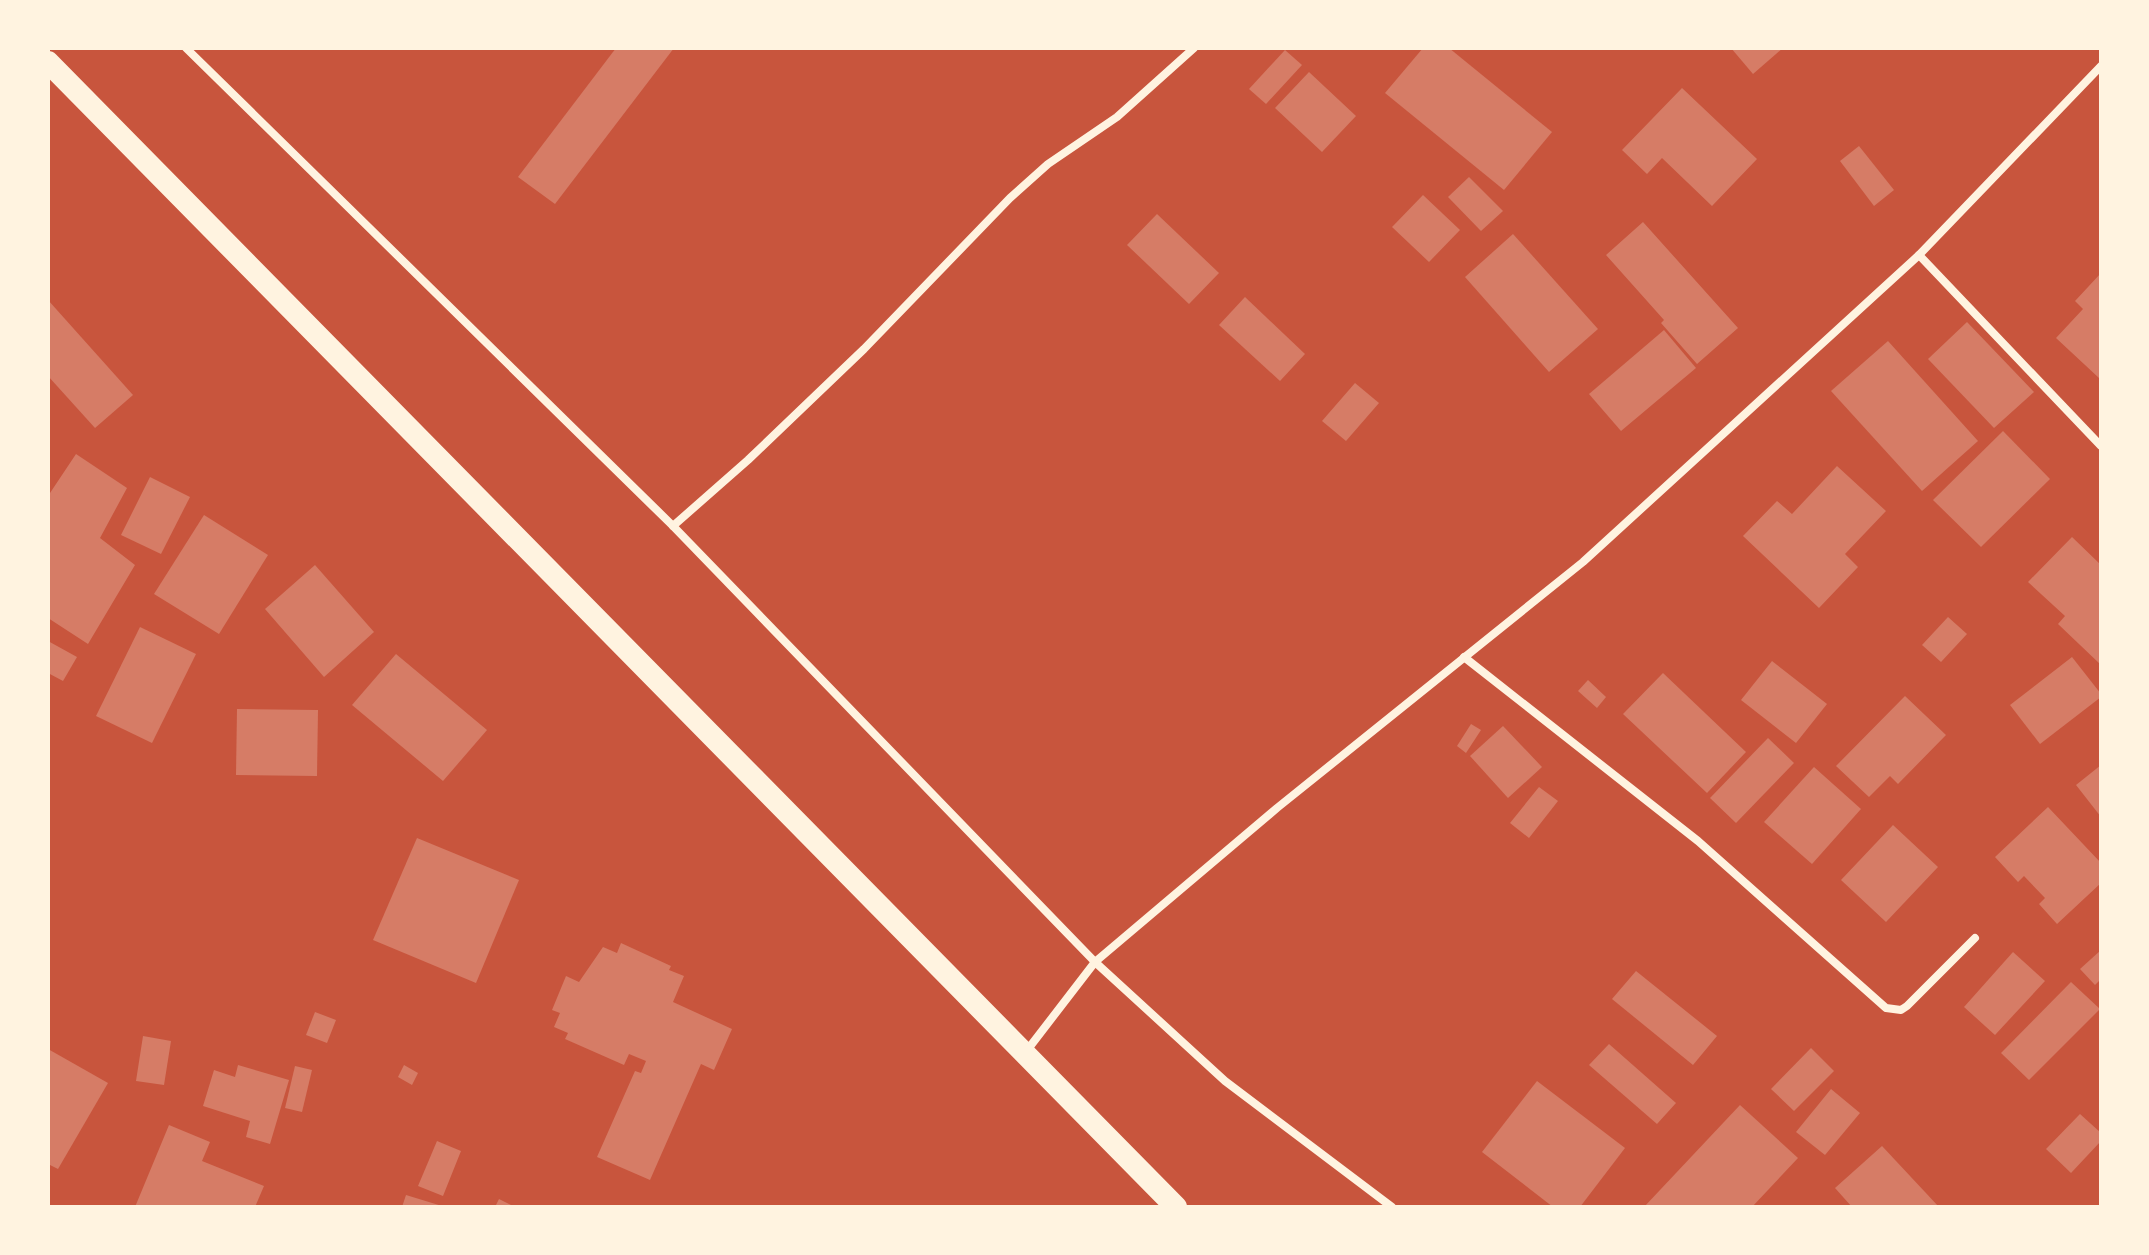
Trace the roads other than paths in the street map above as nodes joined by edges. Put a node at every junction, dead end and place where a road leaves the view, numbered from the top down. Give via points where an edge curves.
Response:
1 (186, 48) edge
2 (1194, 48) edge
3 (48, 62) edge
4 (2101, 66) edge
5 (1919, 255) junction
6 (2101, 446) edge
7 (673, 526) junction
8 (1464, 657) junction
9 (1975, 938) dead end
10 (1095, 962) junction
11 (1024, 1053) junction
12 (1176, 1207) edge
13 (1392, 1207) edge

1 - 7 street
2 - 7 street via 1117,117 1048,164 1010,198 864,349
3 - 11 highway
4 - 5 street
5 - 6 street
5 - 8 street via 1583,562
7 - 10 street
8 - 9 street via 1698,841 1886,1008 1907,1006
8 - 10 street
10 - 11 street
10 - 13 street via 1225,1081
11 - 12 highway

